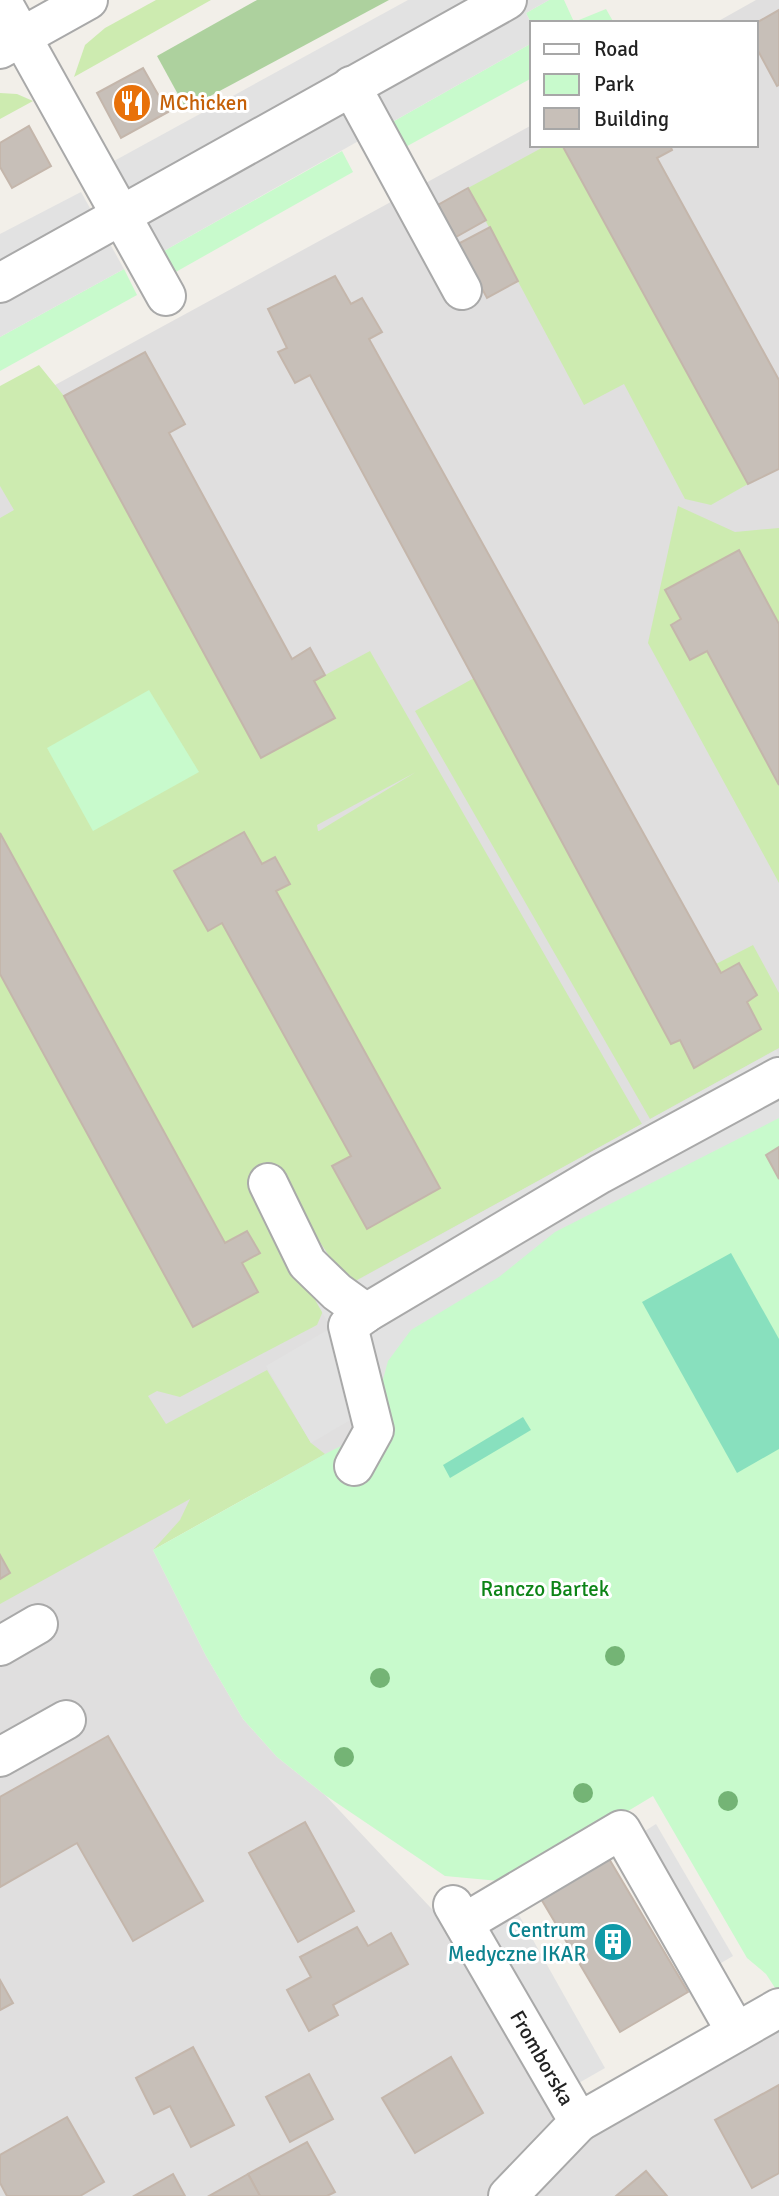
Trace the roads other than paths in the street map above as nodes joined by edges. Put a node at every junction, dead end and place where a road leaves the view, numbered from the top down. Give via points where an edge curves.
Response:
1 (1, 0) edge
2 (88, 0) edge
3 (508, 0) edge
4 (11, 43) edge
5 (351, 86) junction
6 (121, 216) junction
7 (0, 283) edge
8 (462, 290) dead end
9 (166, 296) dead end
10 (779, 1077) edge
11 (268, 1183) dead end
12 (366, 1313) junction
13 (354, 1466) dead end
14 (38, 1624) dead end
15 (0, 1646) edge
16 (66, 1720) dead end
17 (0, 1757) edge
18 (779, 2008) edge
19 (736, 2032) junction
20 (579, 2122) junction
21 (508, 2196) edge

1 - 4 street
2 - 4 street
3 - 5 street
4 - 6 street
5 - 6 street
5 - 8 street
6 - 7 street
6 - 9 street
10 - 12 street via 600,1174
11 - 12 street via 307,1263
12 - 13 street via 348,1326 374,1430
14 - 15 street
16 - 17 street
18 - 19 street
19 - 20 street
19 - 20 street, Fromborska via 621,1830 459,1914
20 - 21 street, Fromborska

